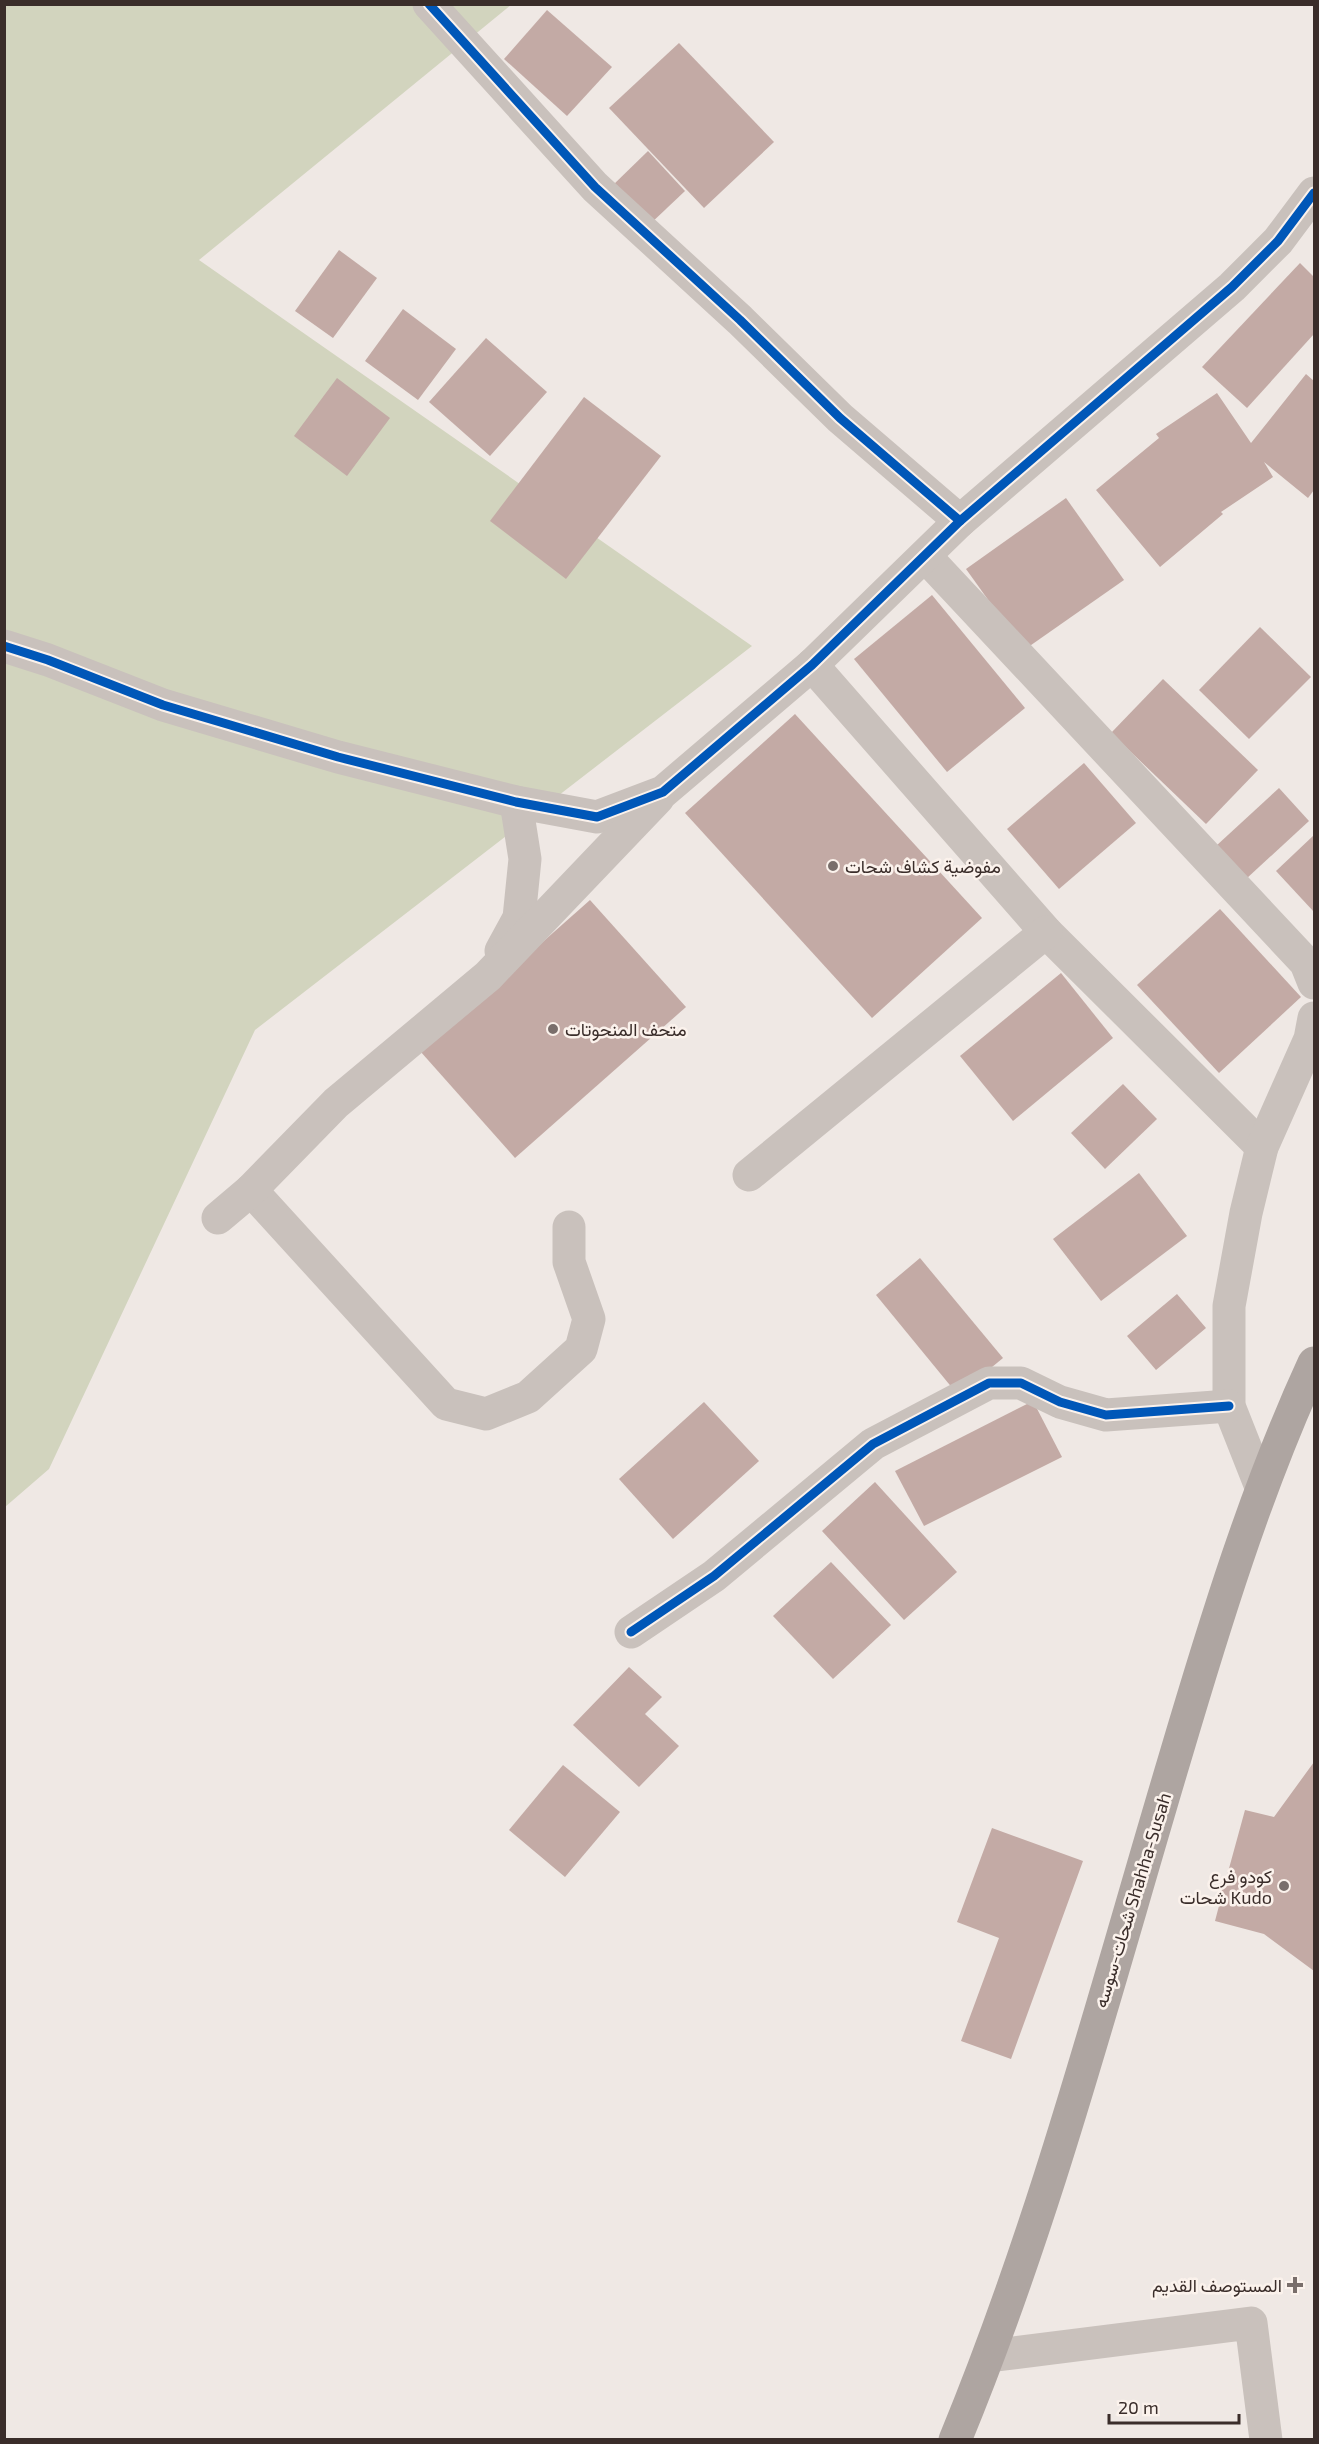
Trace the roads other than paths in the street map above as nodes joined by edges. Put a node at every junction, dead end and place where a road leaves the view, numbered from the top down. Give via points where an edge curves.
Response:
1 (429, 4) edge
2 (1314, 193) edge
3 (960, 521) junction
4 (925, 556) junction
5 (4, 646) edge
6 (812, 665) junction
7 (663, 792) junction
8 (516, 802) junction
9 (1046, 932) junction
10 (488, 976) junction
11 (1314, 983) edge
12 (1314, 1018) edge
13 (1262, 1147) junction
14 (749, 1175) dead end
15 (251, 1190) junction
16 (218, 1218) dead end
17 (569, 1227) dead end
18 (1314, 1363) edge
19 (1229, 1406) junction
20 (1261, 1487) junction
21 (632, 1632) dead end
22 (988, 2356) junction
23 (955, 2439) edge
24 (1266, 2439) edge

1 - 3 street via 595,187 840,418
2 - 3 street via 1278,242 1232,287
3 - 4 street
4 - 6 street
4 - 11 street via 1306,963
5 - 8 street via 163,705 338,758
6 - 7 street
6 - 9 street
7 - 8 street via 597,818
7 - 10 street
8 - 10 street via 525,859 519,918
9 - 13 street
9 - 14 street
10 - 15 street via 336,1103
12 - 13 street via 1310,1039
13 - 19 street via 1229,1306
15 - 16 street
15 - 17 street via 446,1404 486,1414 528,1397 581,1349 589,1318 569,1262
18 - 20 main road, شحات-سوسه Shahha-Susah
19 - 20 street
19 - 21 street via 1106,1414 1060,1402 1021,1383 989,1383 873,1444 714,1576
20 - 22 main road, شحات-سوسه Shahha-Susah via 1208,1646 1053,2165
22 - 23 main road, شحات-سوسه Shahha-Susah
22 - 24 street via 1251,2323

